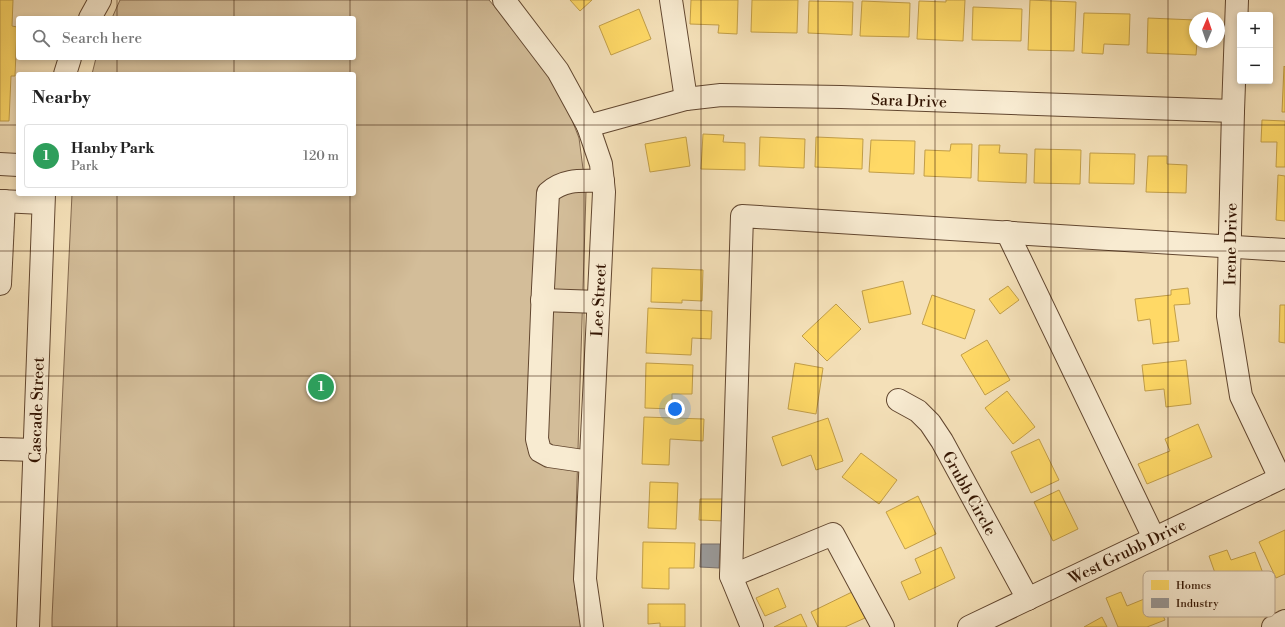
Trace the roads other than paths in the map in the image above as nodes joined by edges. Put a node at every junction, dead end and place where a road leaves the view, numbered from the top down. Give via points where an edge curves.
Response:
1 (100, 0) edge
2 (504, 0) edge
3 (670, 0) edge
4 (1237, 0) edge
5 (91, 16) edge
6 (69, 60) edge
7 (66, 72) edge
8 (686, 99) junction
9 (1233, 111) junction
10 (588, 126) junction
11 (0, 164) edge
12 (16, 165) edge
13 (603, 181) junction
14 (43, 199) edge
15 (2, 201) edge
16 (1007, 232) junction
17 (1230, 246) junction
18 (1285, 250) edge
19 (0, 284) edge
20 (542, 300) junction
21 (598, 302) junction
22 (898, 400) dead end
23 (0, 449) edge
24 (35, 450) junction
25 (590, 462) junction
26 (1282, 477) edge
27 (1154, 538) junction
28 (731, 576) junction
29 (1028, 599) junction
30 (1285, 621) edge
31 (28, 627) edge
32 (592, 627) edge
33 (752, 627) edge
34 (883, 627) edge
35 (969, 627) edge
36 (1273, 627) edge

1 - 5 street
2 - 10 street, Lee Street via 558,71
3 - 8 street
4 - 9 street, Irene Drive
6 - 7 street
8 - 9 street, Sara Drive via 721,95 841,97
8 - 10 street, Sara Drive
9 - 17 street, Irene Drive
10 - 13 street, Lee Street via 601,164
11 - 12 street
13 - 20 street via 567,182 548,193
13 - 21 street, Lee Street
14 - 15 street
14 - 24 street, Cascade Street
15 - 19 street
16 - 17 street
16 - 27 street
16 - 28 street via 742,216
17 - 18 street
17 - 26 street, Irene Drive via 1228,316 1241,396
20 - 21 street
20 - 25 street via 537,439 540,451 549,456
21 - 25 street, Lee Street
22 - 29 street, Grubb Circle via 918,411 938,435
23 - 24 street
24 - 31 street, Cascade Street
25 - 32 street, Lee Street via 585,579
26 - 27 street, West Grubb Drive
27 - 29 street, West Grubb Drive
28 - 33 street
28 - 34 street via 832,534
29 - 35 street, West Grubb Drive
30 - 36 street

